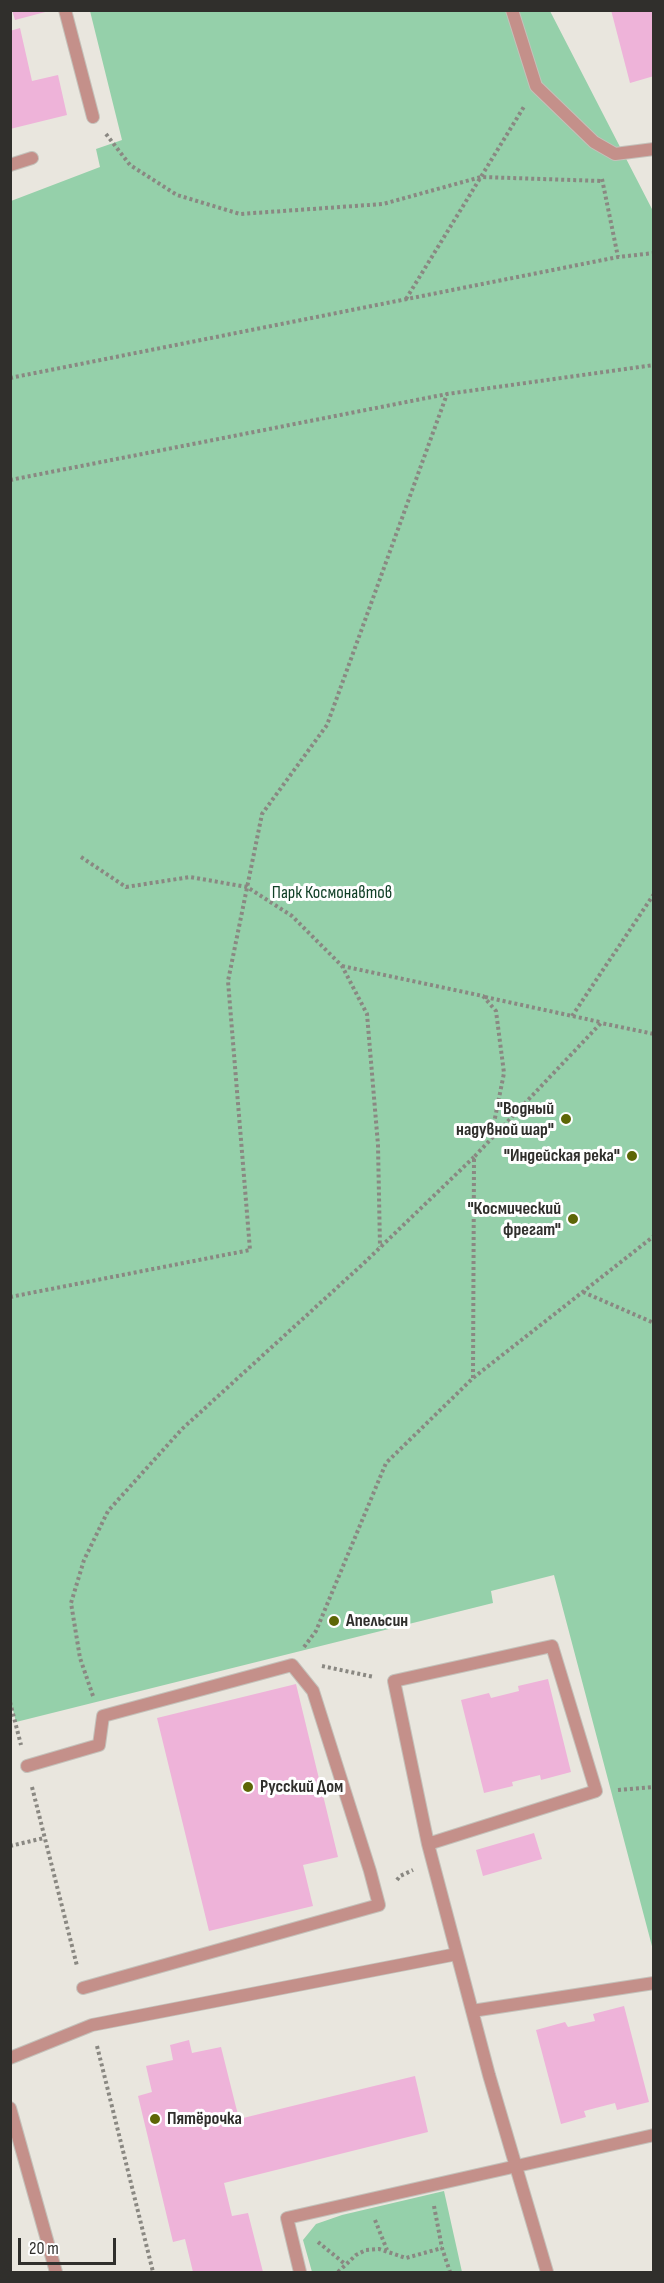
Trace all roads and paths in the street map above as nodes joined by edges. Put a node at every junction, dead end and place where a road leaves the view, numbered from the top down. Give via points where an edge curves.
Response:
1 (65, 10) edge
2 (512, 10) edge
3 (536, 86) junction
4 (93, 117) joint
5 (594, 142) junction
6 (654, 149) edge
7 (32, 158) dead end
8 (10, 165) edge
9 (481, 177) junction
10 (602, 181) junction
11 (654, 252) edge
12 (618, 257) junction
13 (406, 300) junction
14 (654, 364) edge
15 (10, 378) edge
16 (447, 394) junction
17 (10, 480) edge
18 (81, 857) dead end
19 (247, 887) junction
20 (654, 894) edge
21 (342, 966) junction
22 (483, 996) junction
23 (572, 1016) junction
24 (601, 1023) junction
25 (654, 1034) edge
26 (491, 1139) junction
27 (474, 1157) junction
28 (654, 1236) edge
29 (380, 1248) junction
30 (583, 1292) junction
31 (10, 1297) edge
32 (654, 1323) edge
33 (474, 1378) junction
34 (292, 1665) junction
35 (394, 1681) junction
36 (103, 1716) junction
37 (27, 1766) dead end
38 (654, 1787) edge
39 (596, 1791) junction
40 (44, 1838) dead end
41 (428, 1844) junction
42 (10, 1846) edge
43 (433, 1862) junction
44 (379, 1905) junction
45 (457, 1954) junction
46 (654, 1983) edge
47 (83, 1988) dead end
48 (472, 2012) junction
49 (10, 2058) edge
50 (10, 2108) edge
51 (654, 2135) edge
52 (516, 2166) junction
53 (429, 2186) junction
54 (367, 2200) junction
55 (442, 2248) junction
56 (387, 2251) junction
57 (56, 2272) edge
58 (300, 2272) edge
59 (338, 2272) edge
60 (450, 2272) edge
61 (547, 2272) edge

1 - 4 lane
2 - 3 lane
3 - 5 lane
3 - 9 path
4 - 9 path via 130,165 177,195 240,214 383,204
5 - 6 lane via 615,154
5 - 10 path
7 - 8 lane
9 - 10 path
9 - 13 path
10 - 12 path
11 - 12 path
12 - 13 path
13 - 15 path
14 - 16 path
16 - 17 path
16 - 19 path via 327,725 262,814
18 - 19 path via 126,887 190,878
19 - 21 path via 292,916
19 - 31 path via 228,981 250,1250
20 - 23 path
21 - 22 path
21 - 29 path via 367,1014 378,1145
22 - 23 path
22 - 26 path via 496,1011 504,1073
23 - 24 path
24 - 25 path
24 - 26 path
26 - 27 path
27 - 29 path
27 - 33 path
28 - 30 path
29 - 36 path via 182,1429 108,1511 84,1560 71,1603 80,1658
30 - 32 path
30 - 33 path
33 - 34 path via 386,1463 316,1631
34 - 35 path via 321,1666
34 - 36 lane
34 - 44 lane via 313,1691
35 - 39 lane via 552,1646
35 - 41 lane
36 - 37 lane via 99,1745
38 - 39 path
39 - 41 lane
40 - 42 path
41 - 43 lane
43 - 44 path via 400,1876
43 - 45 lane
44 - 47 lane
45 - 48 lane
45 - 49 lane via 92,2025
46 - 48 lane
48 - 52 lane
50 - 57 lane
51 - 52 lane
52 - 53 lane
52 - 61 lane
53 - 54 lane
53 - 55 path
54 - 56 path
54 - 58 lane via 287,2218
55 - 56 path via 406,2258
55 - 60 path
56 - 59 path via 366,2250

